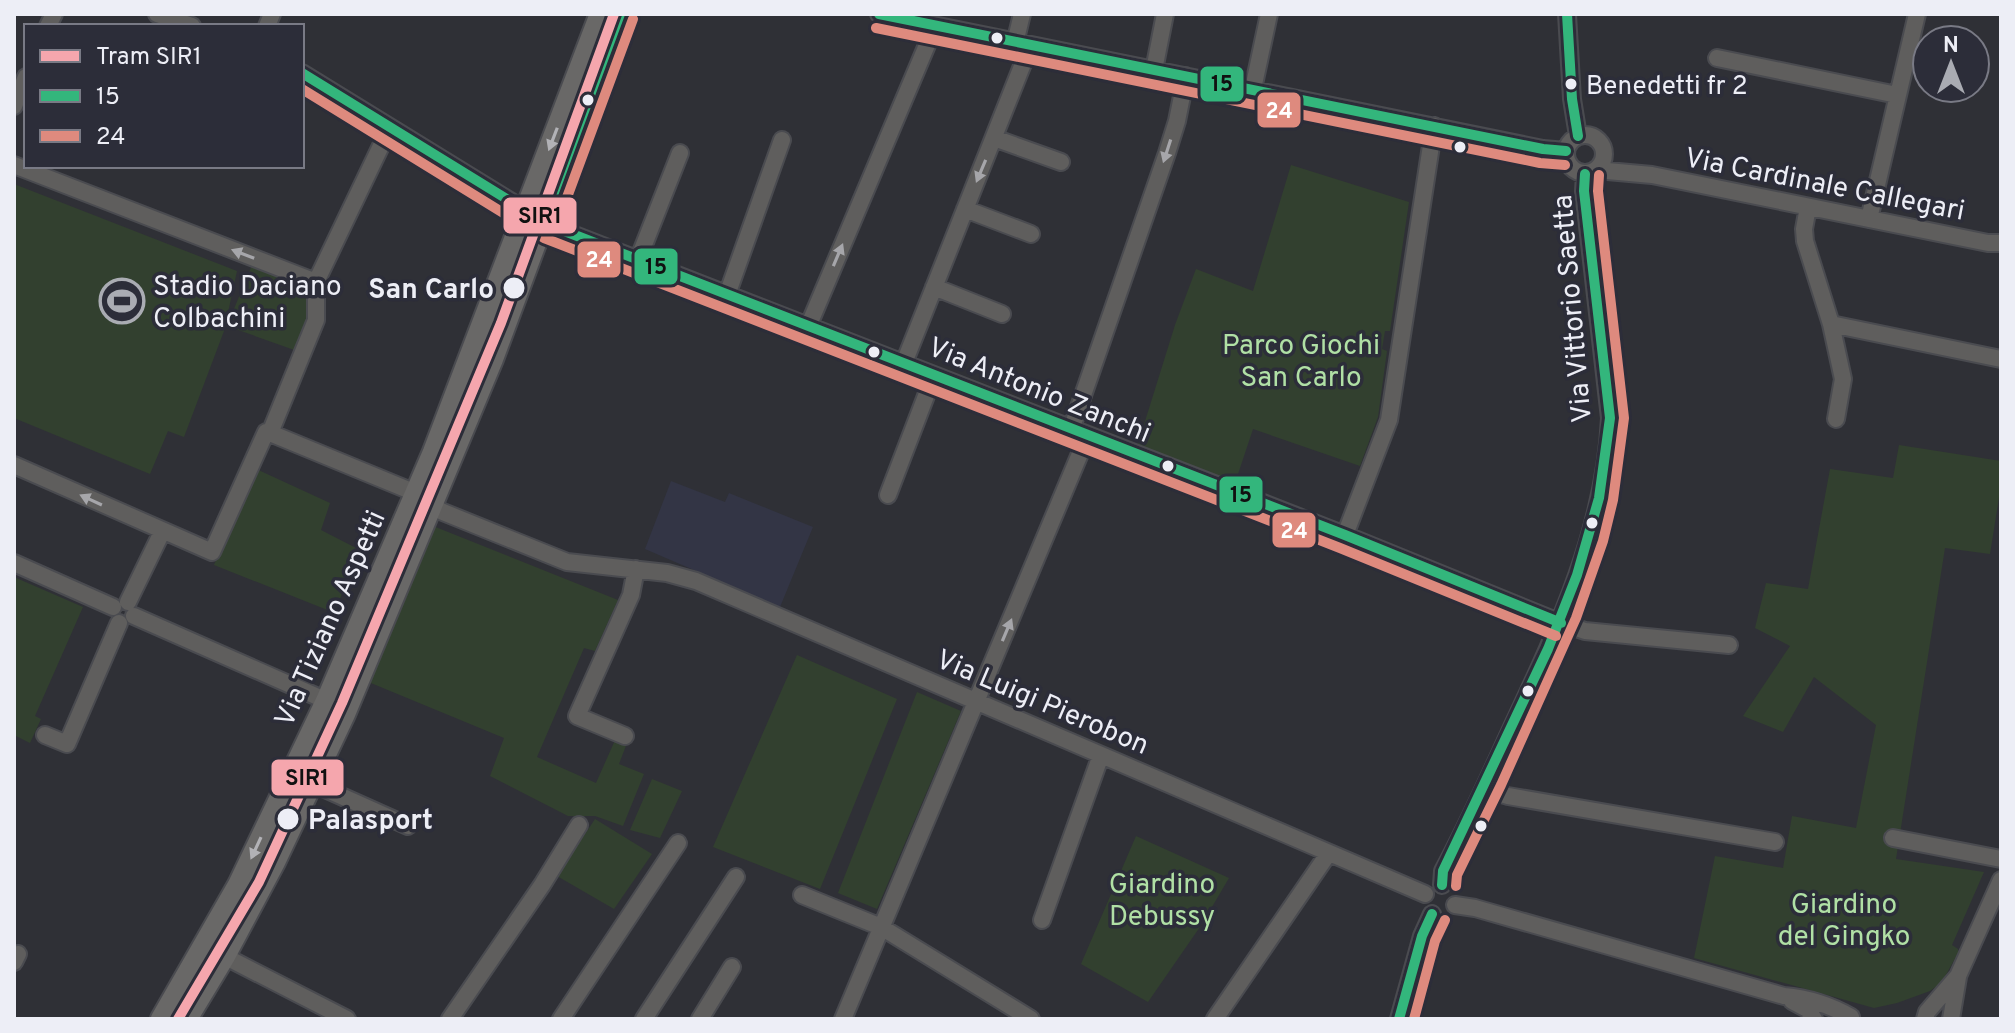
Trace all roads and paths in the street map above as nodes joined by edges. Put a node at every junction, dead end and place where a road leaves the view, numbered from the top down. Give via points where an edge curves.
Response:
1 (157, 14) edge
2 (601, 14) edge
3 (620, 14) edge
4 (879, 14) edge
5 (1022, 14) edge
6 (1165, 14) edge
7 (1269, 14) edge
8 (1567, 14) edge
9 (1917, 14) edge
10 (932, 21) edge
11 (186, 24) edge
12 (1023, 44) junction
13 (1717, 58) dead end
14 (1154, 70) junction
15 (304, 74) edge
16 (1186, 76) junction
17 (24, 82) edge
18 (1253, 89) junction
19 (1897, 95) junction
20 (14, 106) edge
21 (1434, 126) junction
22 (390, 127) junction
23 (1578, 136) junction
24 (994, 138) junction
25 (782, 140) dead end
26 (1566, 151) junction
27 (680, 153) dead end
28 (1604, 154) junction
29 (1061, 162) dead end
30 (14, 165) edge
31 (1590, 172) junction
32 (1652, 175) junction
33 (1808, 207) junction
34 (965, 209) junction
35 (534, 217) junction
36 (1869, 219) junction
37 (1031, 234) dead end
38 (1997, 245) edge
39 (638, 260) junction
40 (316, 282) junction
41 (934, 287) junction
42 (727, 295) junction
43 (1002, 314) dead end
44 (1831, 324) junction
45 (808, 327) junction
46 (2001, 359) edge
47 (904, 363) junction
48 (934, 375) junction
49 (1836, 419) dead end
50 (1071, 430) junction
51 (266, 432) dead end
52 (1087, 437) junction
53 (14, 465) edge
54 (888, 495) dead end
55 (423, 502) junction
56 (162, 532) junction
57 (1345, 535) junction
58 (14, 563) edge
59 (636, 569) junction
60 (123, 612) junction
61 (1561, 623) junction
62 (1729, 645) dead end
63 (327, 701) junction
64 (977, 702) junction
65 (45, 735) dead end
66 (625, 736) dead end
67 (1101, 755) junction
68 (312, 783) junction
69 (1484, 789) junction
70 (579, 825) dead end
71 (408, 826) dead end
72 (1893, 838) dead end
73 (1775, 842) dead end
74 (678, 843) dead end
75 (1328, 854) junction
76 (2001, 859) edge
77 (736, 877) dead end
78 (2001, 880) edge
79 (1442, 885) junction
80 (1425, 894) junction
81 (802, 895) dead end
82 (1455, 905) junction
83 (1432, 914) junction
84 (1042, 920) dead end
85 (881, 927) junction
86 (224, 956) junction
87 (732, 967) dead end
88 (1958, 976) junction
89 (1784, 996) junction
90 (1853, 1018) edge
91 (162, 1019) edge
92 (186, 1019) edge
93 (347, 1019) edge
94 (450, 1019) edge
95 (561, 1019) edge
96 (644, 1019) edge
97 (700, 1019) edge
98 (843, 1019) edge
99 (1031, 1019) edge
100 (1215, 1019) edge
101 (1399, 1019) edge
102 (1814, 1019) edge
103 (1832, 1019) edge
104 (1925, 1019) edge
105 (1951, 1019) edge

1 - 11 street
2 -> 35 street
3 - 35 street
4 - 10 street
5 - 12 street
6 - 14 street
7 - 18 street
8 - 23 street
9 - 19 street
10 - 12 street
45 -> 10 street
12 - 14 street
12 - 24 street
13 - 19 street
14 - 16 street
15 - 22 street, Via Antonio Zanchi
16 - 18 street
16 -> 50 street via 1167,153
17 - 20 street
18 - 21 street
19 - 36 street
21 - 26 street
21 - 57 street via 1389,420
22 - 35 street, Via Antonio Zanchi
22 - 40 street
23 - 26 street
23 - 28 street, Via Cardinale Callegari via 1595,138
24 - 29 street
24 -> 34 street
25 - 42 street
26 - 31 street via 1570,167
27 - 39 street
28 - 31 street
28 - 32 street, Via Cardinale Callegari
40 -> 30 street
31 - 32 street, Via Cardinale Callegari
31 - 61 street, Via Vittorio Saetta via 1584,191 1608,385 1609,446 1599,502
32 - 33 street, Via Cardinale Callegari
33 - 36 street, Via Cardinale Callegari
33 - 44 street via 1805,241
34 - 37 street
34 - 41 street
35 - 39 street, Via Antonio Zanchi
35 - 55 street via 492,359
36 - 38 street, Via Cardinale Callegari
39 - 42 street, Via Antonio Zanchi
40 - 55 street, Via Luigi Pierobon via 316,320 270,433 406,489
41 - 43 street
41 - 47 street
42 - 45 street, Via Antonio Zanchi
44 - 46 street
44 - 49 street via 1843,379
45 - 47 street, Via Antonio Zanchi
47 - 48 street, Via Antonio Zanchi
48 - 50 street, Via Antonio Zanchi
48 - 54 street
50 - 52 street, Via Antonio Zanchi
51 - 56 street via 212,552
52 - 57 street, Via Antonio Zanchi
64 -> 52 street
56 -> 53 street
55 - 59 street, Via Luigi Pierobon via 567,562
55 - 63 street, Via Tiziano Aspetti
55 - 68 street, Via Tiziano Aspetti via 344,714
56 - 60 street
57 - 61 street, Via Antonio Zanchi
58 - 60 street
59 - 64 street, Via Luigi Pierobon via 696,581
59 - 66 street via 631,595 577,716
60 - 63 street
60 - 65 street via 67,744
61 - 62 street, Via Antonio Zanchi via 1585,631
61 - 69 street, Via Vittorio Saetta
63 -> 91 street, Via Tiziano Aspetti via 239,885
64 - 67 street, Via Luigi Pierobon
64 - 85 street
67 - 75 street, Via Luigi Pierobon
67 - 84 street
68 - 71 street
68 - 86 street, Via Tiziano Aspetti
69 - 73 street
69 - 79 street, Via Vittorio Saetta via 1443,871
70 - 94 street
72 - 76 street
74 - 95 street
75 - 80 street, Via Luigi Pierobon
75 - 100 street
77 - 96 street
78 - 88 street
79 - 80 street
79 - 82 street via 1453,892
80 - 83 street
81 - 85 street
82 - 83 street via 1443,916
82 - 89 street
83 - 101 street
85 - 98 street
85 - 99 street
86 - 92 street, Via Tiziano Aspetti
86 - 93 street
87 - 97 street
88 - 104 street
88 - 105 street
89 - 90 street via 1835,1007
89 - 102 street
90 - 103 street

